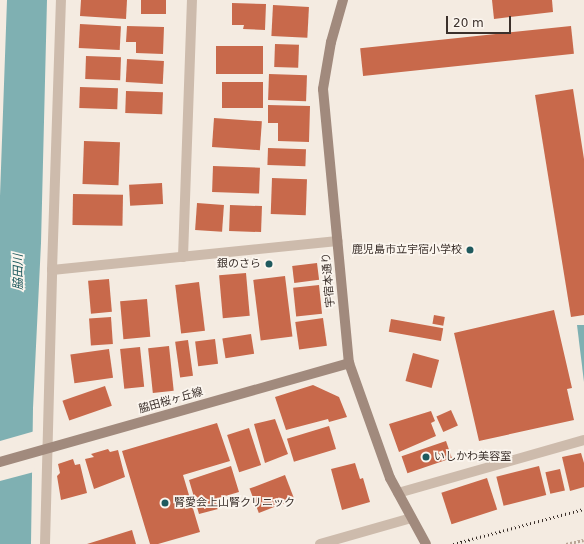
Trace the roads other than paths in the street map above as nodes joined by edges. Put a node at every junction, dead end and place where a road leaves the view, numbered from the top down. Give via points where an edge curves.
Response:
1 (61, 0) edge
2 (192, 0) edge
3 (343, 0) edge
4 (338, 241) junction
5 (183, 257) junction
6 (52, 270) junction
7 (349, 363) junction
8 (584, 440) edge
9 (45, 450) junction
10 (0, 462) edge
11 (398, 493) junction
12 (411, 518) junction
13 (45, 544) edge
14 (320, 544) edge
15 (426, 544) edge

1 - 6 street
2 - 5 street
3 - 4 street, 宇宿本通り via 331,42 323,89
4 - 5 street
4 - 7 street, 宇宿本通り
5 - 6 street
6 - 9 street
7 - 9 street, 脇田桜ヶ丘線
7 - 11 street, 宇宿本通り via 390,478
8 - 11 street
9 - 10 street, 脇田桜ヶ丘線
9 - 13 street
11 - 12 street, 宇宿本通り
12 - 14 street
12 - 15 street, 宇宿本通り

